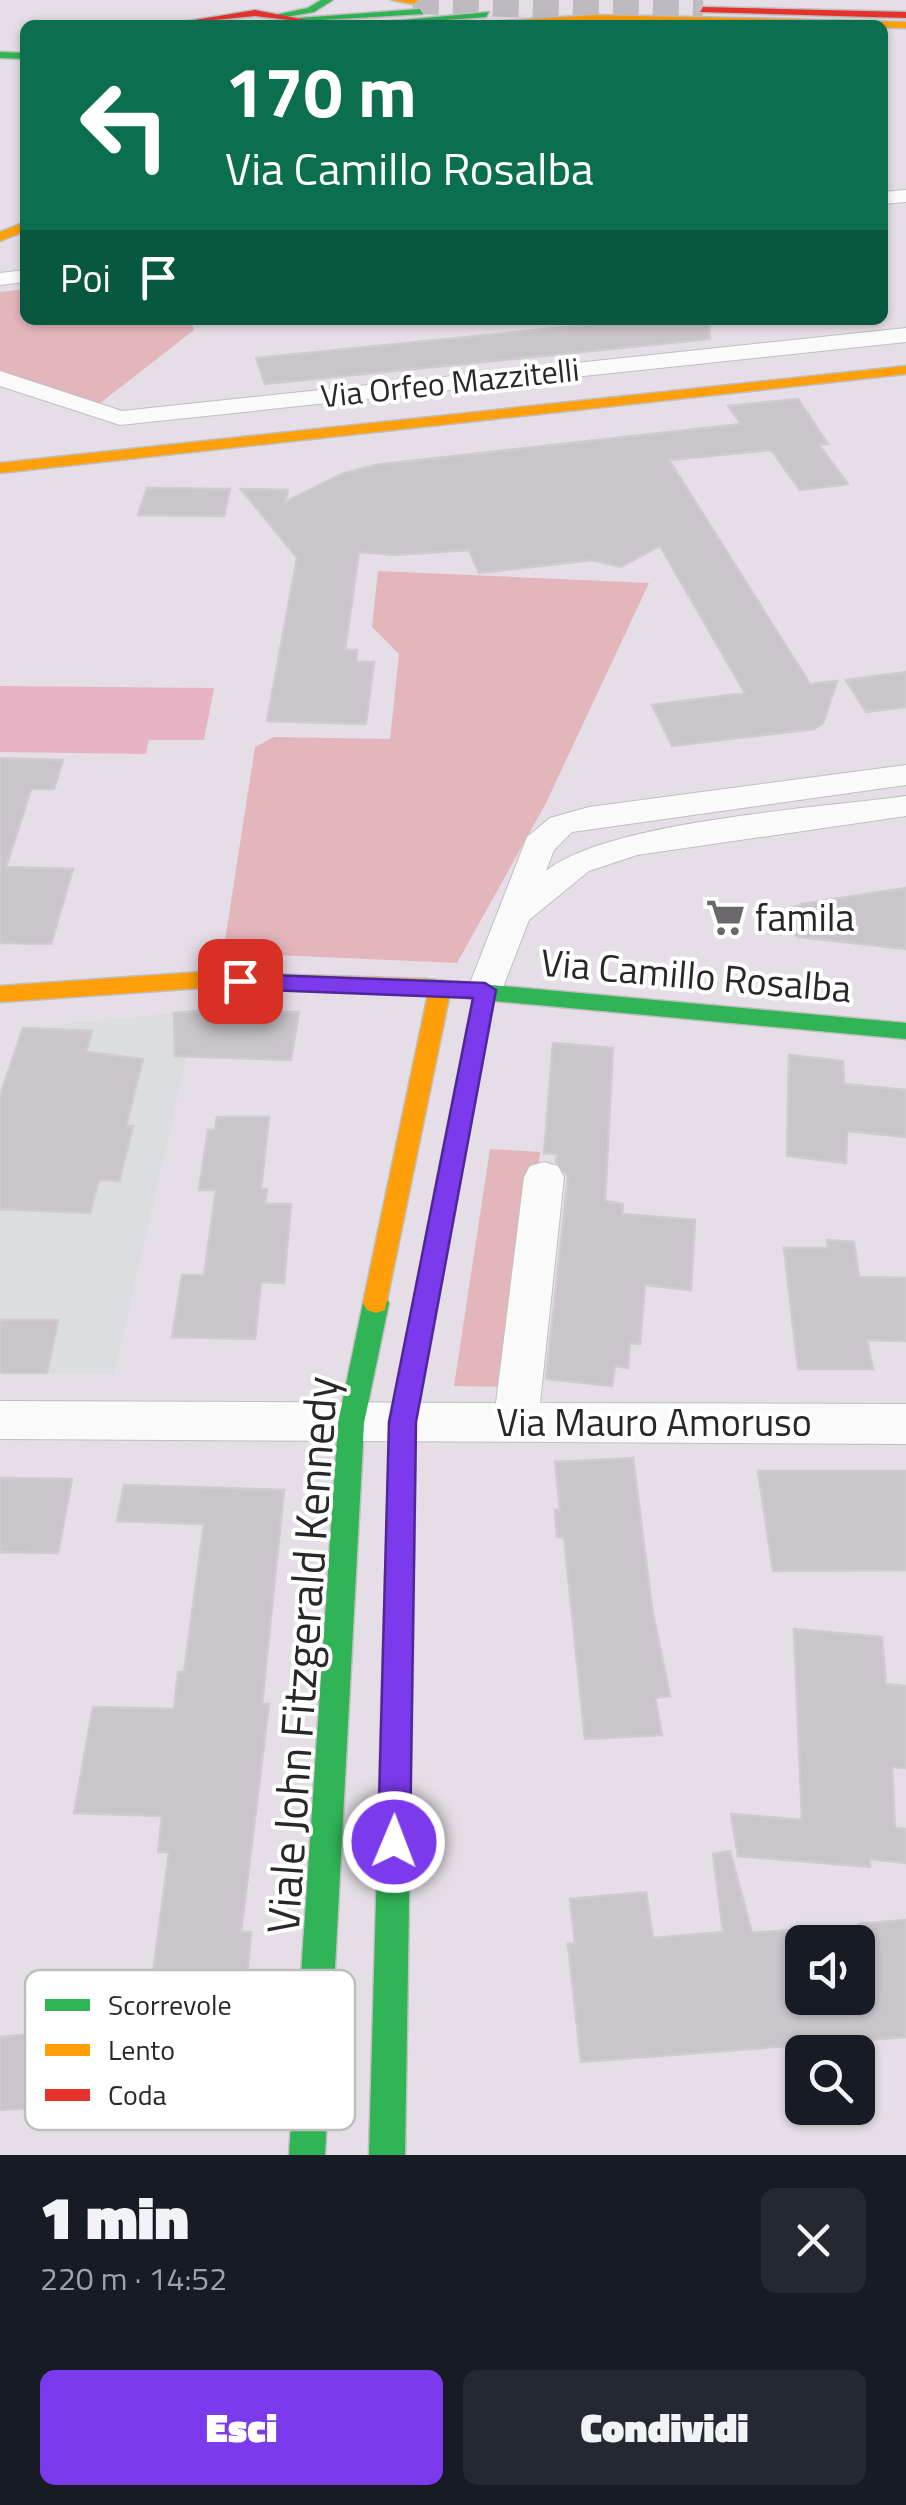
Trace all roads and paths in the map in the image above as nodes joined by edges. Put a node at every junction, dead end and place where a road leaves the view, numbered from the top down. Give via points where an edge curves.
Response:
1 (328, 0) edge
2 (396, 0) edge
3 (586, 0) edge
4 (413, 1) edge
5 (698, 5) edge
6 (185, 12) edge
7 (280, 14) junction
8 (906, 15) edge
9 (307, 20) edge
10 (341, 20) edge
11 (462, 20) edge
12 (544, 20) edge
13 (675, 20) edge
14 (906, 334) edge
15 (906, 356) edge
16 (906, 370) edge
17 (0, 378) edge
18 (635, 392) junction
19 (580, 398) junction
20 (293, 410) junction
21 (0, 452) edge
22 (0, 468) edge
23 (899, 791) edge
24 (440, 988) junction
25 (485, 990) junction
26 (0, 994) edge
27 (906, 1031) edge
28 (544, 1177) dead end
29 (0, 1420) edge
30 (403, 1422) junction
31 (351, 1423) junction
32 (516, 1423) junction
33 (906, 1424) edge
34 (318, 1970) edge
35 (309, 2130) edge
36 (307, 2155) edge
37 (387, 2155) edge

1 - 7 main road
2 - 4 main road
3 - 10 main road
5 - 8 main road
5 - 11 main road
6 - 7 main road
7 - 9 main road
12 - 13 main road
14 - 20 street, Via Orfeo Mazzitelli
15 - 18 main road, Via Orfeo Mazzitelli
16 - 18 main road, Via Orfeo Mazzitelli
17 - 20 street, Via Orfeo Mazzitelli via 120,418
18 - 19 main road, Via Orfeo Mazzitelli
19 - 20 main road, Via Orfeo Mazzitelli
19 - 22 main road, Via Orfeo Mazzitelli
20 - 21 main road, Via Orfeo Mazzitelli
23 - 25 street via 722,815 577,864 518,911
24 - 25 main road, Via Camillo Rosalba
24 - 26 main road, Via Camillo Rosalba via 201,980
24 - 31 main road, Viale John Fitzgerald Kennedy
25 - 27 main road, Via Camillo Rosalba
25 - 30 main road
28 - 32 street
29 - 31 street, Via Mauro Amoruso
30 - 31 street, Via Mauro Amoruso
30 - 32 street, Via Mauro Amoruso
30 - 37 main road
31 - 34 main road, Viale John Fitzgerald Kennedy
32 - 33 street, Via Mauro Amoruso
35 - 36 main road, Viale John Fitzgerald Kennedy

